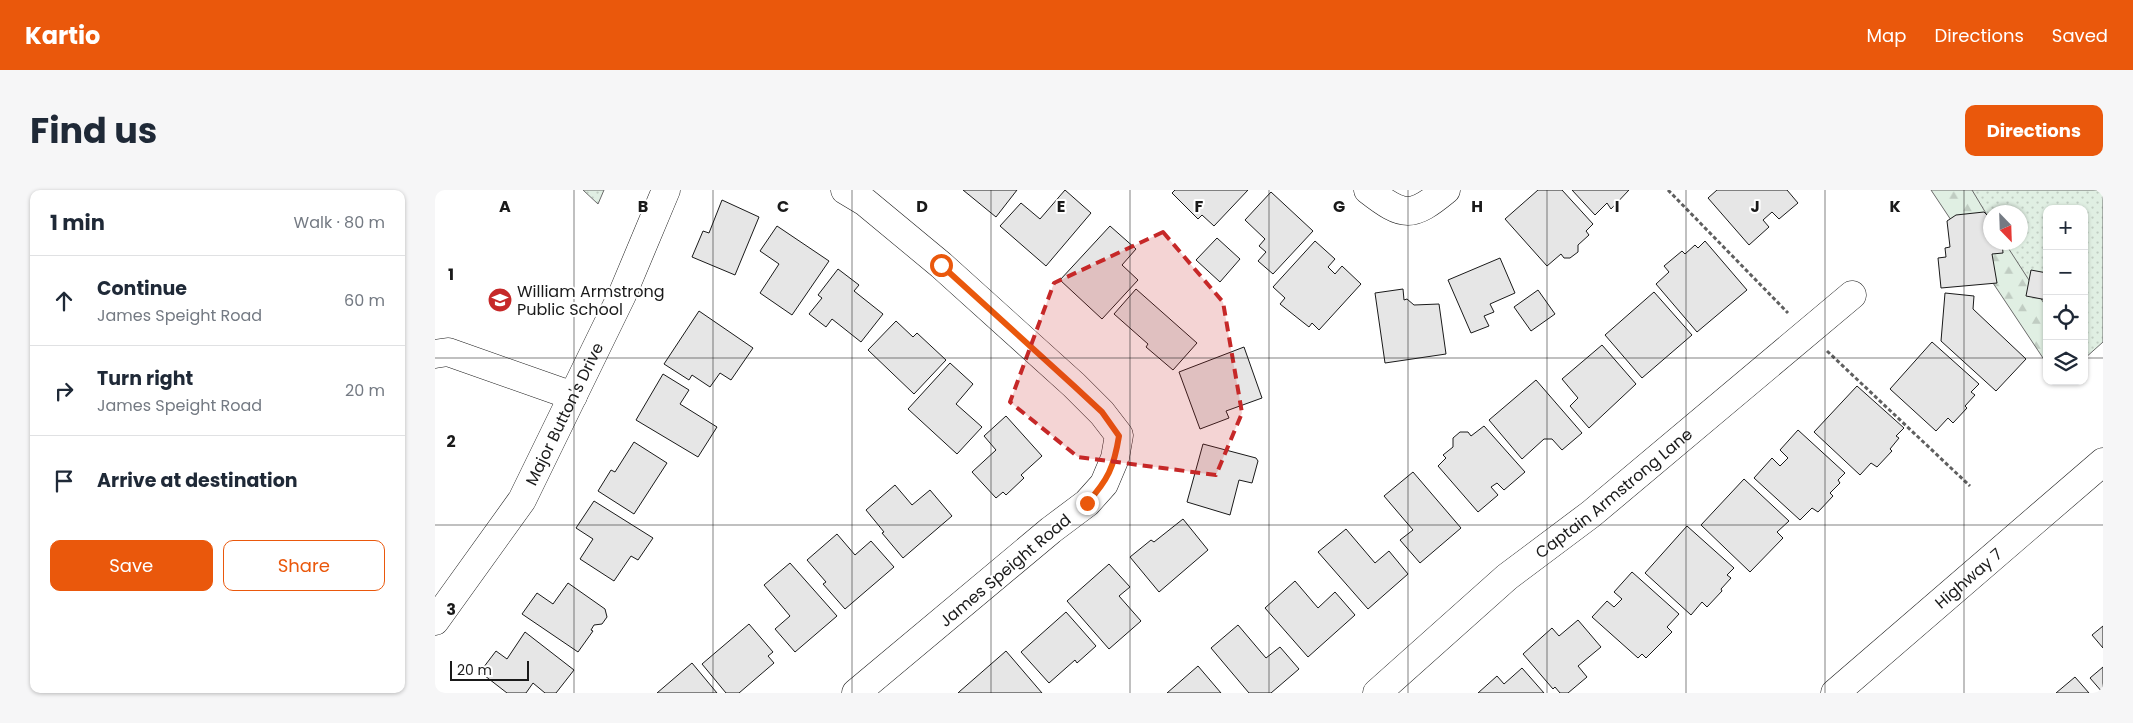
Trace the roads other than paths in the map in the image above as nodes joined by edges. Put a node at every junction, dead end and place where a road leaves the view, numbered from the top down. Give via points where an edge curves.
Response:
1 (666, 190) edge
2 (845, 190) edge
3 (1369, 190) edge
4 (1446, 190) edge
5 (1852, 295) dead end
6 (435, 354) edge
7 (573, 396) junction
8 (2103, 462) edge
9 (435, 622) edge
10 (856, 693) edge
11 (1377, 693) edge
12 (1835, 693) edge

1 - 7 street, Major Button's Drive via 622,295
2 - 10 street, James Speight Road via 865,202 941,265 1102,412 1119,436 1115,458 1104,484 1087,503
3 - 4 street via 1387,205 1412,212 1426,206
5 - 11 street, Captain Armstrong Lane via 1591,514 1507,577
6 - 7 street via 448,352
7 - 9 street, Major Button's Drive via 522,500
8 - 12 street, Highway 7

